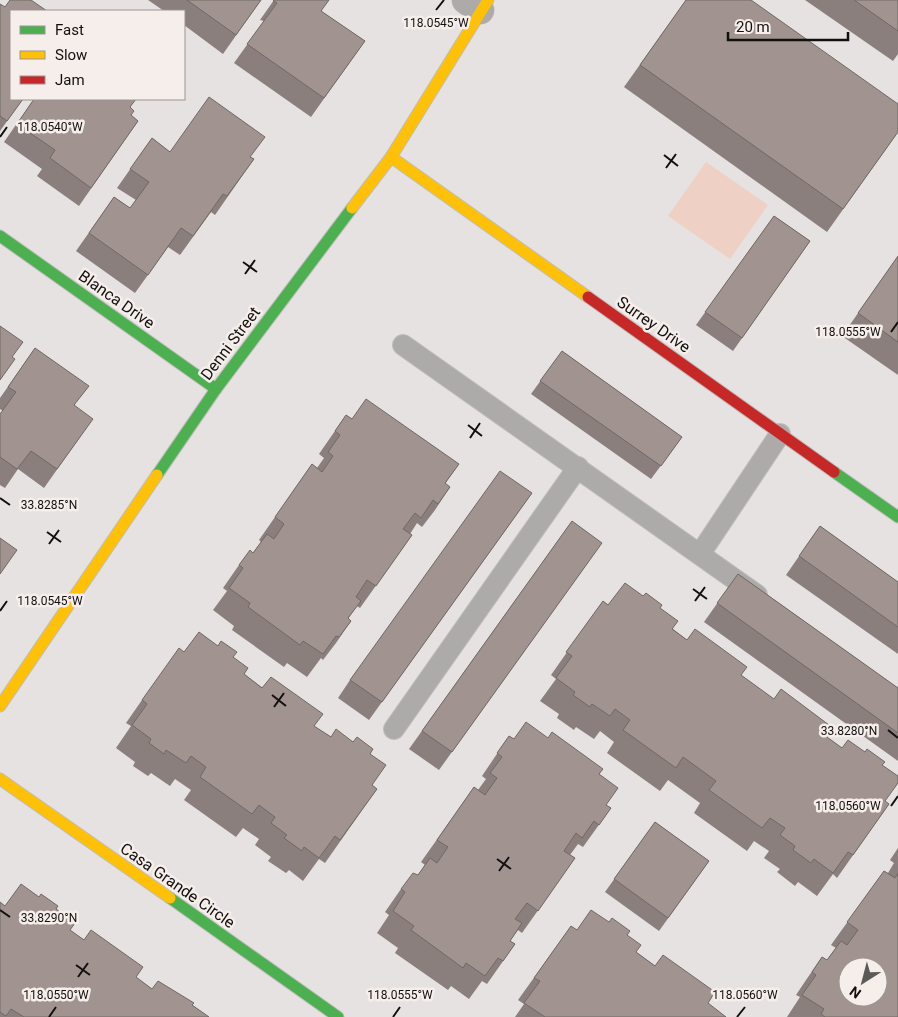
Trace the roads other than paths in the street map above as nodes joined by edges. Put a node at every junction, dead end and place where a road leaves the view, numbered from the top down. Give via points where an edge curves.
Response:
1 (478, 3) edge
2 (391, 157) junction
3 (0, 236) edge
4 (403, 345) dead end
5 (216, 389) junction
6 (780, 434) junction
7 (578, 467) junction
8 (898, 517) edge
9 (700, 554) junction
10 (771, 605) edge
11 (0, 706) edge
12 (394, 729) dead end
13 (0, 779) edge
14 (338, 1017) edge

1 - 2 street, Denni Street
2 - 5 street, Denni Street
2 - 6 street, Surrey Drive
3 - 5 street, Blanca Drive
4 - 7 lane
5 - 11 street, Denni Street
6 - 8 street, Surrey Drive
6 - 9 lane
7 - 9 lane
7 - 12 lane
9 - 10 lane
13 - 14 street, Casa Grande Circle

